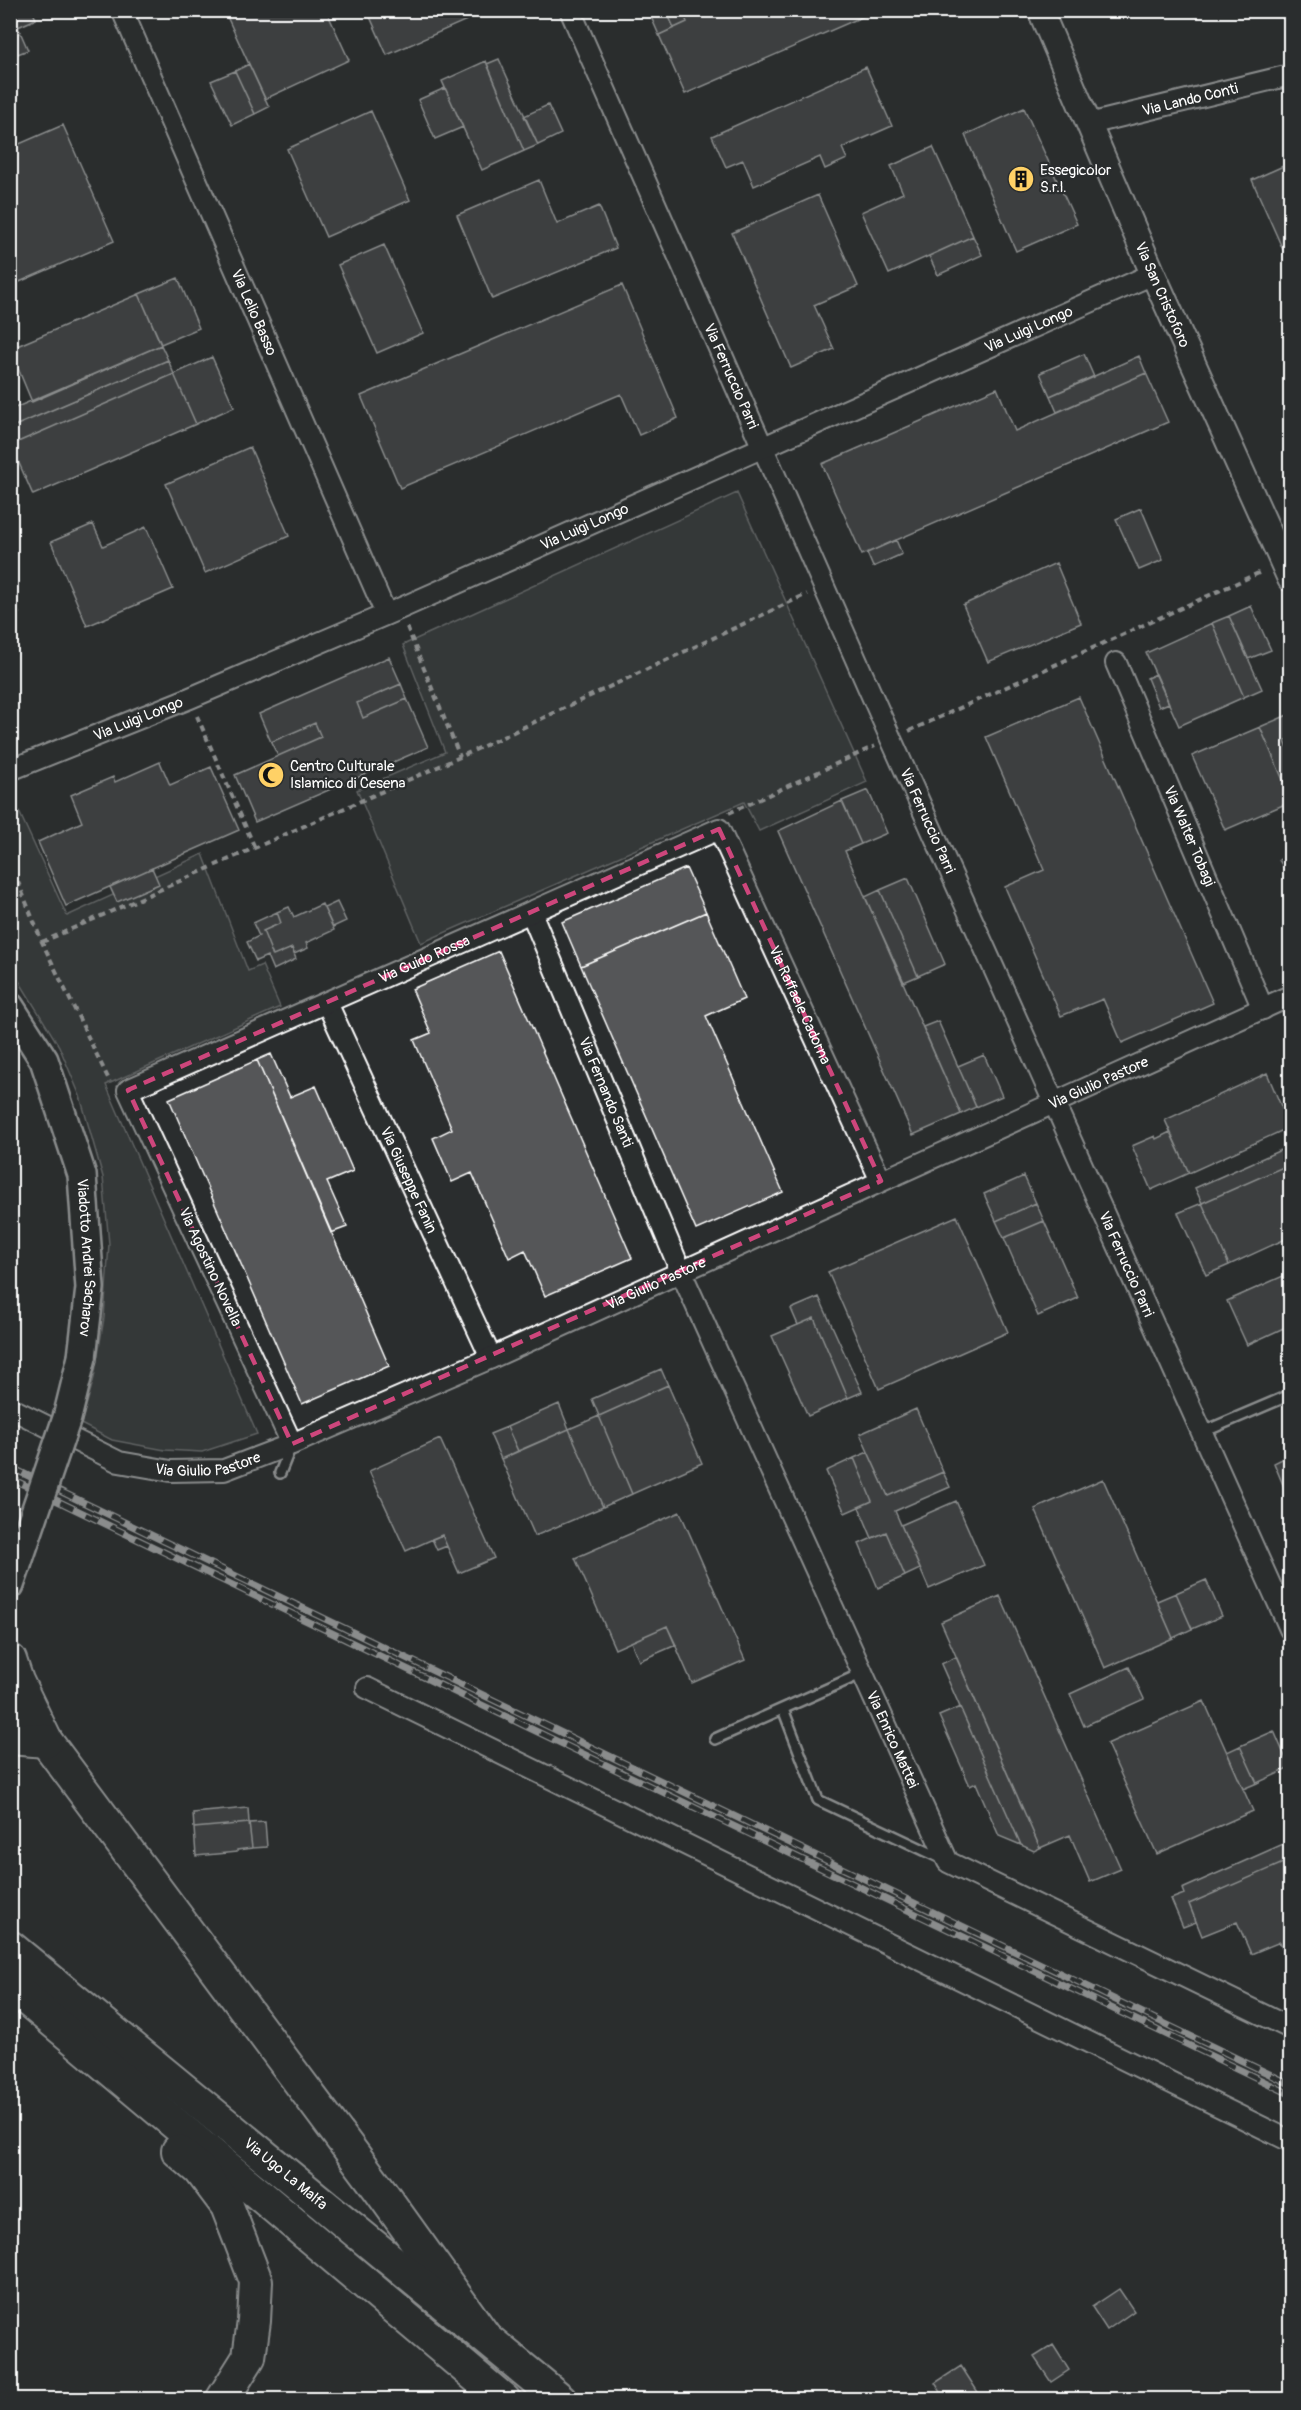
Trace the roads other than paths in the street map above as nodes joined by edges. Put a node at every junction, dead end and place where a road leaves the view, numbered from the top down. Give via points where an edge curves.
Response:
1 (122, 10) edge
2 (570, 10) edge
3 (1040, 10) edge
4 (1290, 75) edge
5 (1089, 124) junction
6 (1153, 274) junction
7 (762, 447) junction
8 (1287, 571) edge
9 (393, 612) junction
10 (1116, 663) dead end
11 (10, 770) edge
12 (719, 829) joint
13 (531, 912) junction
14 (1290, 996) edge
15 (327, 1003) junction
16 (10, 1007) edge
17 (1263, 1009) junction
18 (128, 1089) joint
19 (1055, 1103) junction
20 (881, 1181) junction
21 (681, 1272) junction
22 (491, 1358) junction
23 (1290, 1395) edge
24 (10, 1408) edge
25 (1203, 1432) junction
26 (292, 1444) junction
27 (280, 1473) dead end
28 (14, 1575) edge
29 (1290, 1629) edge
30 (10, 1660) edge
31 (863, 1674) junction
32 (367, 1688) dead end
33 (783, 1709) junction
34 (10, 1738) edge
35 (715, 1739) dead end
36 (46, 1741) junction
37 (948, 1862) junction
38 (10, 1947) edge
39 (10, 1986) edge
40 (1290, 2028) edge
41 (1290, 2141) edge
42 (485, 2337) junction
43 (222, 2400) edge
44 (504, 2400) edge
45 (561, 2400) edge

1 - 9 street, Via Lelio Basso
2 - 7 street, Via Ferruccio Parri
3 - 5 street, Via San Cristoforo
4 - 5 street, Via Lando Conti
5 - 6 street, Via San Cristoforo
6 - 7 street, Via Luigi Longo
6 - 8 street, Via San Cristoforo
7 - 9 street, Via Luigi Longo
7 - 19 street, Via Ferruccio Parri
9 - 11 street, Via Luigi Longo
10 - 17 street, Via Walter Tobagi
12 - 13 street, Via Guido Rossa
12 - 20 street, Via Raffaele Cadorna
13 - 15 street, Via Guido Rossa
13 - 21 street, Via Fernando Santi
14 - 17 street, Via Giulio Pastore
15 - 18 street, Via Guido Rossa
15 - 22 street, Via Giuseppe Fanin
16 - 28 main road, Viadotto Andrei Sacharov, bridge via 44,1060 82,1175 90,1288 82,1357 67,1418
17 - 19 street, Via Giulio Pastore
18 - 26 street, Via Agostino Novella
19 - 20 street, Via Giulio Pastore
19 - 25 street, Via Ferruccio Parri
20 - 21 street, Via Giulio Pastore
21 - 22 street, Via Giulio Pastore
21 - 31 street, Via Enrico Mattei
22 - 26 street, Via Giulio Pastore
23 - 25 lane
24 - 26 street, Via Giulio Pastore via 119,1462 171,1472 224,1470
25 - 29 street, Via Ferruccio Parri
26 - 27 lane
30 - 36 highway
31 - 33 lane
31 - 37 street, Via Enrico Mattei
32 - 41 street
33 - 35 lane
33 - 37 lane via 818,1800
34 - 36 highway
36 - 42 highway
37 - 40 street
38 - 42 highway, Via Ugo La Malfa
39 - 43 highway via 75,2060 200,2170 227,2206 255,2281 254,2321 249,2358
39 - 44 highway
42 - 45 highway, Via Ugo La Malfa

